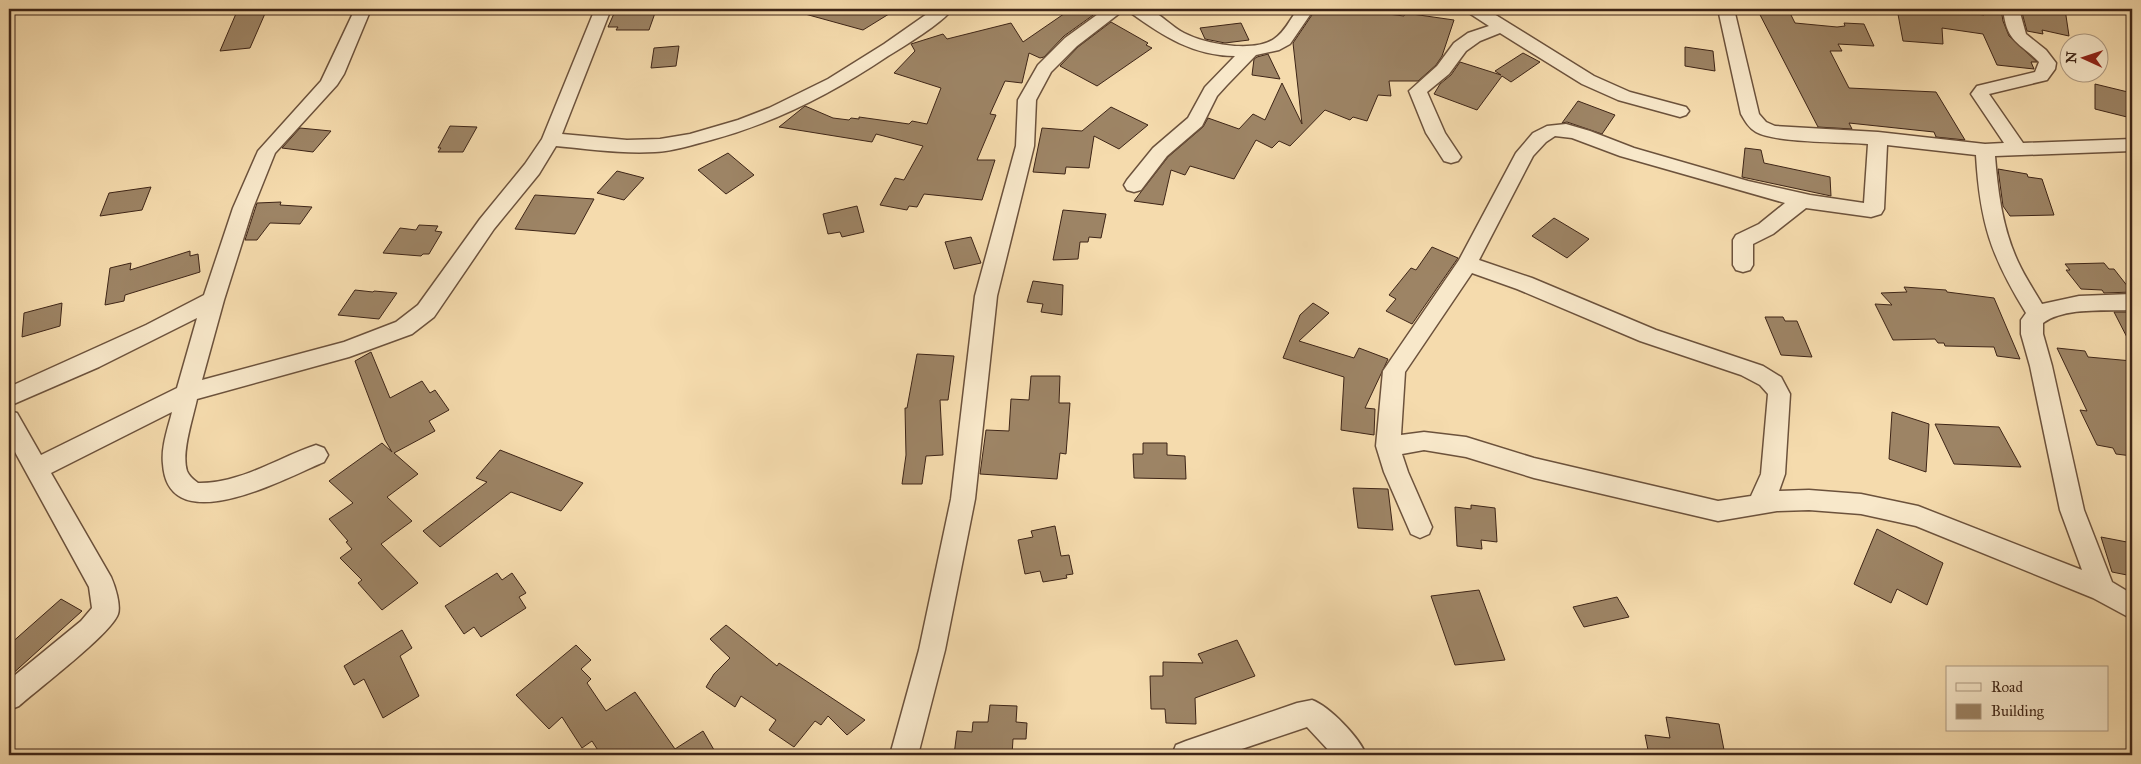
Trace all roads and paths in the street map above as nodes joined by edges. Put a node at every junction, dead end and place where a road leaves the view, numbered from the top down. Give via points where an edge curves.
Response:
1 (363, 9) edge
2 (603, 9) edge
3 (944, 9) edge
4 (1117, 9) edge
5 (1137, 9) edge
6 (1306, 9) edge
7 (1475, 9) edge
8 (1726, 9) edge
9 (2011, 9) edge
10 (1501, 27) junction
11 (1252, 50) junction
12 (1680, 111) dead end
13 (1878, 138) junction
14 (551, 139) junction
15 (2132, 145) edge
16 (2017, 148) junction
17 (1985, 150) junction
18 (1450, 157) dead end
19 (1134, 185) dead end
20 (1802, 200) junction
21 (1467, 264) junction
22 (1743, 265) dead end
23 (213, 300) junction
24 (2132, 302) edge
25 (2038, 315) junction
26 (188, 393) junction
27 (9, 397) edge
28 (9, 420) edge
29 (1388, 446) junction
30 (316, 455) dead end
31 (36, 469) junction
32 (1759, 504) junction
33 (1420, 527) dead end
34 (2102, 590) junction
35 (2132, 607) edge
36 (9, 697) edge
37 (904, 755) edge
38 (1186, 755) edge
39 (1352, 755) edge

1 - 23 street via 335,74 267,151 242,208
2 - 14 street
3 - 14 street via 897,45 826,88 768,117 693,139 654,146
4 - 37 street via 1085,29 1044,69 1027,100 1025,146 986,296 963,499 932,650
5 - 11 street via 1175,37 1200,48 1234,52
6 - 11 street via 1284,40 1267,48
7 - 10 street
8 - 13 street via 1745,97 1757,125 1774,132
9 - 16 street via 2020,40 2044,57 2048,64 2041,76 1983,90 1980,94
10 - 12 street via 1596,83 1624,96
10 - 18 street via 1474,37 1460,47 1443,70 1418,91 1425,113
11 - 19 street via 1211,91 1196,121 1167,145
13 - 17 street
13 - 20 street via 1873,210
14 - 26 street via 426,311 415,321 349,350
15 - 16 street
16 - 17 street
17 - 25 street via 1987,194 2002,250
20 - 21 street via 1625,151 1568,131 1554,130 1538,138 1525,153
20 - 22 street via 1766,229 1743,240
21 - 29 street via 1396,365 1392,380
21 - 32 street via 1554,295 1653,337 1747,368 1774,383 1779,394 1773,474
23 - 26 street
23 - 27 street via 100,357
24 - 25 street via 2070,305
25 - 34 street via 2032,320 2032,334 2042,366 2060,462 2072,510
26 - 30 street via 176,447 175,470 179,481 196,493 216,492 250,482
26 - 31 street
28 - 31 street
29 - 32 street via 1424,441 1466,447 1534,468 1718,510
29 - 33 street
31 - 36 street via 102,585 106,612
32 - 34 street via 1809,500 1861,504 1918,516
34 - 35 street
38 - 39 street via 1312,713

